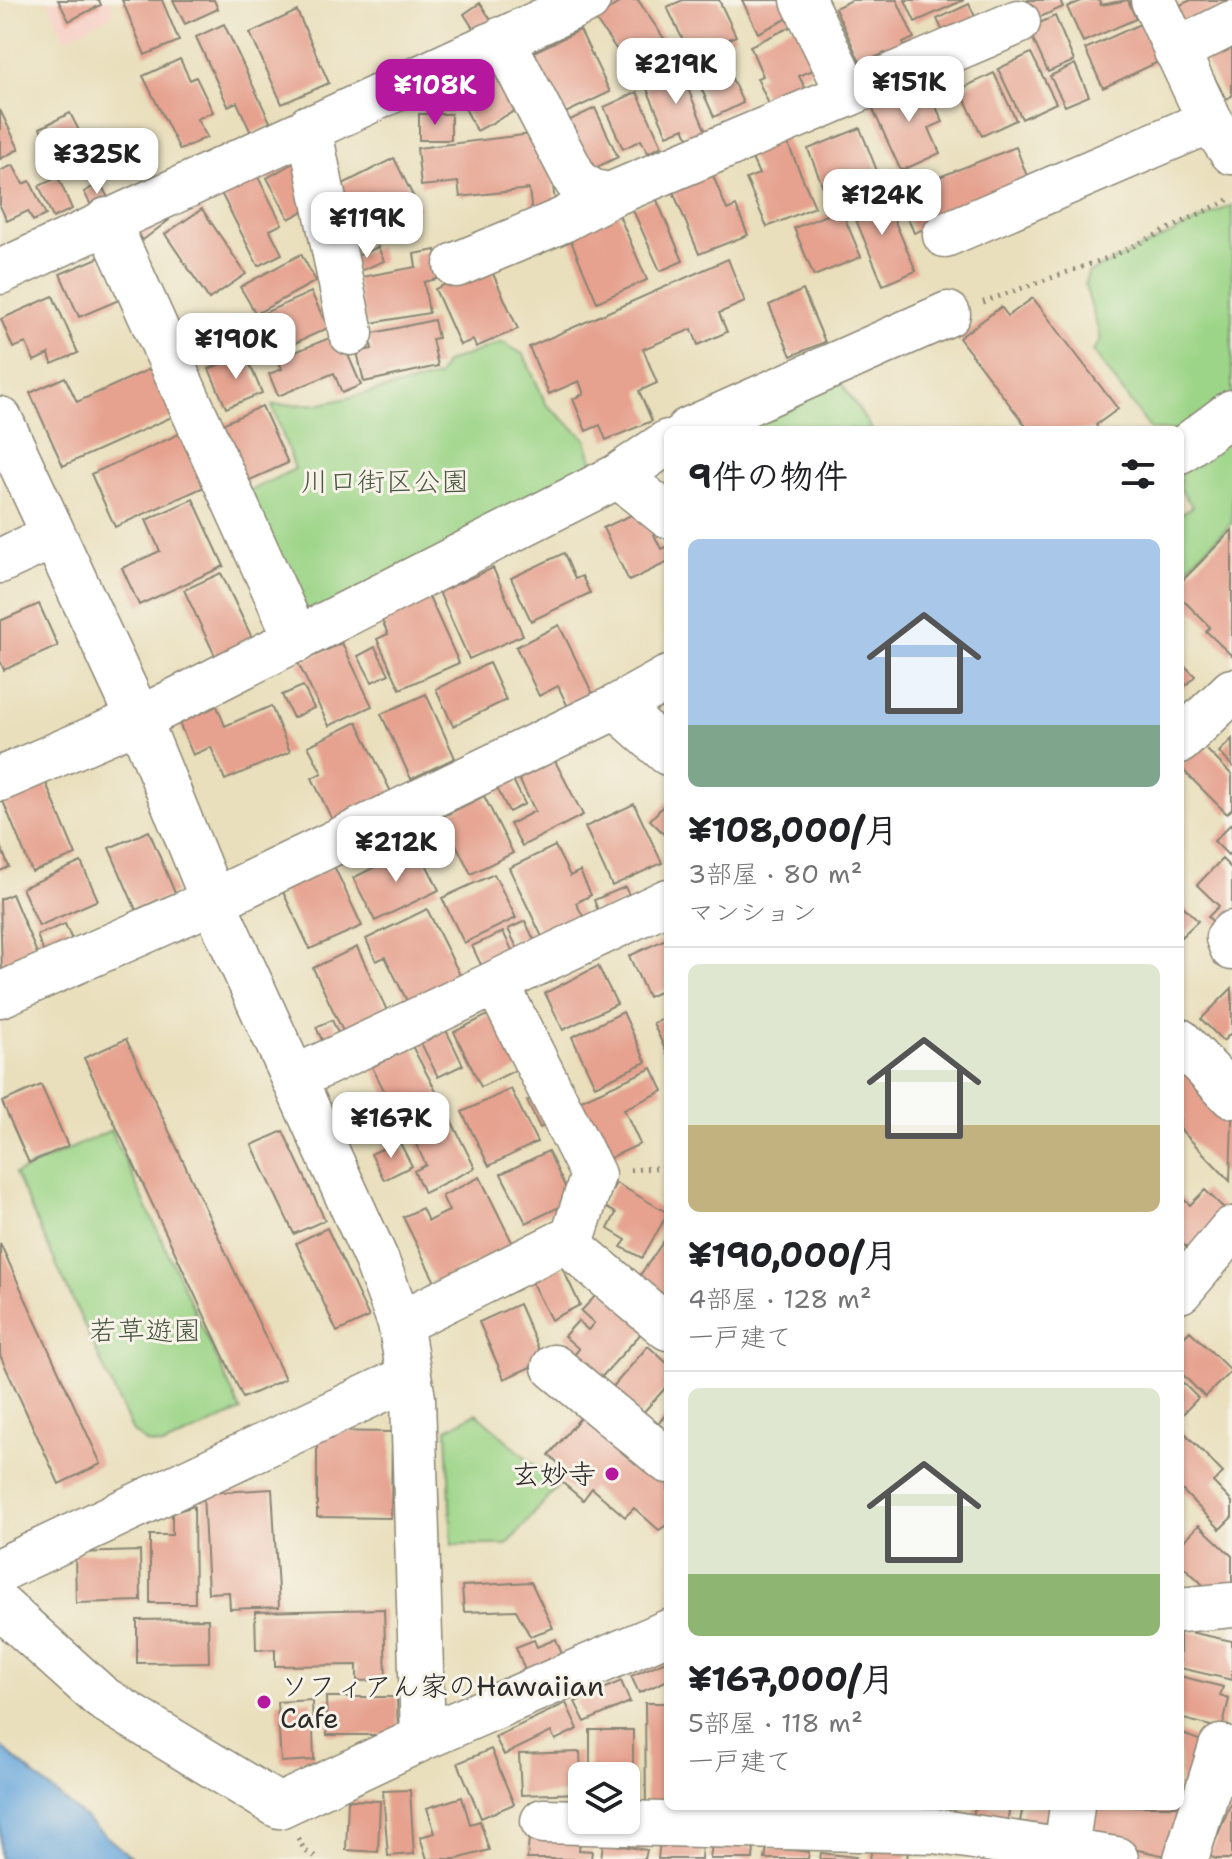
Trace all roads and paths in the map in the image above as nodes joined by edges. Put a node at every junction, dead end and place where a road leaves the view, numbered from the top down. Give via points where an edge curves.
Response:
1 (588, 0) edge
2 (803, 0) edge
3 (1153, 0) edge
4 (1018, 22) dead end
5 (1232, 23) edge
6 (502, 39) junction
7 (1176, 51) junction
8 (849, 94) junction
9 (309, 127) junction
10 (1221, 136) edge
11 (610, 195) junction
12 (1232, 198) edge
13 (107, 220) junction
14 (945, 235) dead end
15 (456, 265) dead end
16 (0, 272) edge
17 (948, 314) joint
18 (351, 333) dead end
19 (1232, 412) edge
20 (0, 419) edge
21 (697, 426) edge
22 (664, 444) edge
23 (1184, 448) edge
24 (618, 476) junction
25 (664, 513) edge
26 (54, 536) junction
27 (0, 561) edge
28 (297, 640) junction
29 (664, 680) edge
30 (1232, 691) edge
31 (616, 707) junction
32 (139, 719) junction
33 (1184, 737) edge
34 (664, 749) edge
35 (0, 779) edge
36 (213, 901) junction
37 (664, 903) edge
38 (1232, 933) edge
39 (1232, 948) edge
40 (497, 984) junction
41 (0, 995) edge
42 (1184, 1045) edge
43 (295, 1078) junction
44 (1232, 1096) edge
45 (1232, 1229) edge
46 (565, 1241) junction
47 (1184, 1282) edge
48 (400, 1323) junction
49 (664, 1325) edge
50 (554, 1367) dead end
51 (409, 1377) junction
52 (664, 1458) edge
53 (0, 1570) edge
54 (1232, 1605) edge
55 (0, 1606) edge
56 (1184, 1610) edge
57 (664, 1634) edge
58 (423, 1738) junction
59 (1221, 1747) dead end
60 (1071, 1810) edge
61 (850, 1818) edge
62 (543, 1821) dead end
63 (1066, 1851) junction
64 (1116, 1859) edge
65 (1186, 1859) edge

1 - 6 street
2 - 8 street
3 - 7 street
4 - 8 street
5 - 7 street
6 - 9 street
6 - 11 street via 577,182
7 - 10 street
8 - 11 street
9 - 13 street
9 - 18 street
10 - 14 street
11 - 15 street
12 - 17 path via 1113,256
13 - 16 street
13 - 28 street
17 - 21 street
19 - 23 street
20 - 26 street
22 - 24 street
24 - 25 street
24 - 28 street
26 - 27 street
26 - 32 street
28 - 32 street
29 - 31 street
30 - 33 street
31 - 34 street
31 - 36 street
32 - 35 street
32 - 36 street
36 - 41 street
36 - 43 street
37 - 40 street
38 - 39 street
40 - 43 street
40 - 46 street via 593,1175 573,1237
42 - 44 street
43 - 48 street
45 - 47 street
46 - 48 street
46 - 49 street
48 - 51 street
50 - 52 street
51 - 53 street
51 - 58 street
54 - 56 street
55 - 58 street via 102,1698 279,1806
57 - 58 street
59 - 65 street
60 - 63 street
61 - 62 street
61 - 63 street
63 - 64 street

